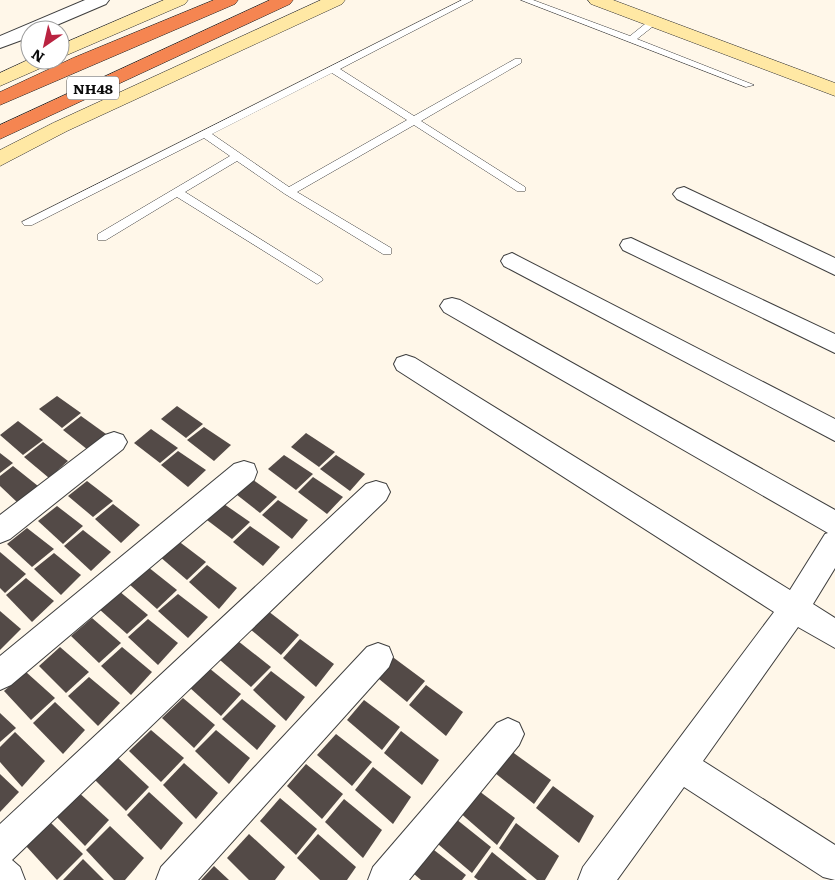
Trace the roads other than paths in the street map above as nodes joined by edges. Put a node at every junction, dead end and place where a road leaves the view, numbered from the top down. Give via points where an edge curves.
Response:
1 (100, 0) edge
2 (179, 0) edge
3 (229, 0) edge
4 (284, 0) edge
5 (336, 0) edge
6 (469, 0) edge
7 (525, 0) edge
8 (597, 0) edge
9 (631, 0) edge
10 (654, 22) junction
11 (631, 40) junction
12 (0, 43) edge
13 (70, 48) edge
14 (518, 60) dead end
15 (333, 68) junction
16 (22, 70) edge
17 (835, 76) edge
18 (0, 80) edge
19 (750, 85) dead end
20 (835, 90) edge
21 (0, 99) edge
22 (415, 121) junction
23 (0, 133) edge
24 (204, 133) junction
25 (237, 156) junction
26 (0, 159) edge
27 (521, 189) dead end
28 (177, 192) junction
29 (288, 192) junction
30 (684, 194) dead end
31 (28, 222) dead end
32 (102, 237) dead end
33 (631, 245) dead end
34 (387, 251) dead end
35 (512, 261) dead end
36 (835, 268) edge
37 (317, 280) dead end
38 (452, 306) dead end
39 (835, 344) edge
40 (406, 364) dead end
41 (835, 431) edge
42 (114, 442) dead end
43 (244, 472) dead end
44 (376, 492) dead end
45 (835, 524) edge
46 (0, 531) edge
47 (835, 543) edge
48 (794, 609) junction
49 (835, 634) edge
50 (378, 657) dead end
51 (0, 675) edge
52 (508, 734) dead end
53 (680, 765) junction
54 (0, 848) edge
55 (835, 865) edge
56 (0, 873) edge
57 (597, 879) edge
58 (7, 880) edge
59 (174, 880) edge
60 (386, 880) edge

1 - 12 street
2 - 13 street
3 - 21 highway, NH48
4 - 23 highway, NH48
5 - 26 street via 60,127
6 - 15 lane
7 - 11 lane
8 - 10 street
9 - 17 street
10 - 11 lane
10 - 20 street
11 - 19 lane
14 - 22 lane
15 - 22 lane
15 - 24 lane
16 - 18 street
22 - 27 lane
22 - 29 lane
24 - 25 lane
24 - 31 lane
25 - 28 lane
25 - 29 lane
28 - 32 lane
28 - 37 lane
29 - 34 lane
30 - 36 street
33 - 39 street
35 - 41 street
38 - 45 street
40 - 48 street
42 - 46 street
43 - 51 street
44 - 54 street
47 - 48 street
48 - 49 street
48 - 53 street
50 - 59 street
52 - 60 street
53 - 55 street
53 - 57 street
56 - 58 street

